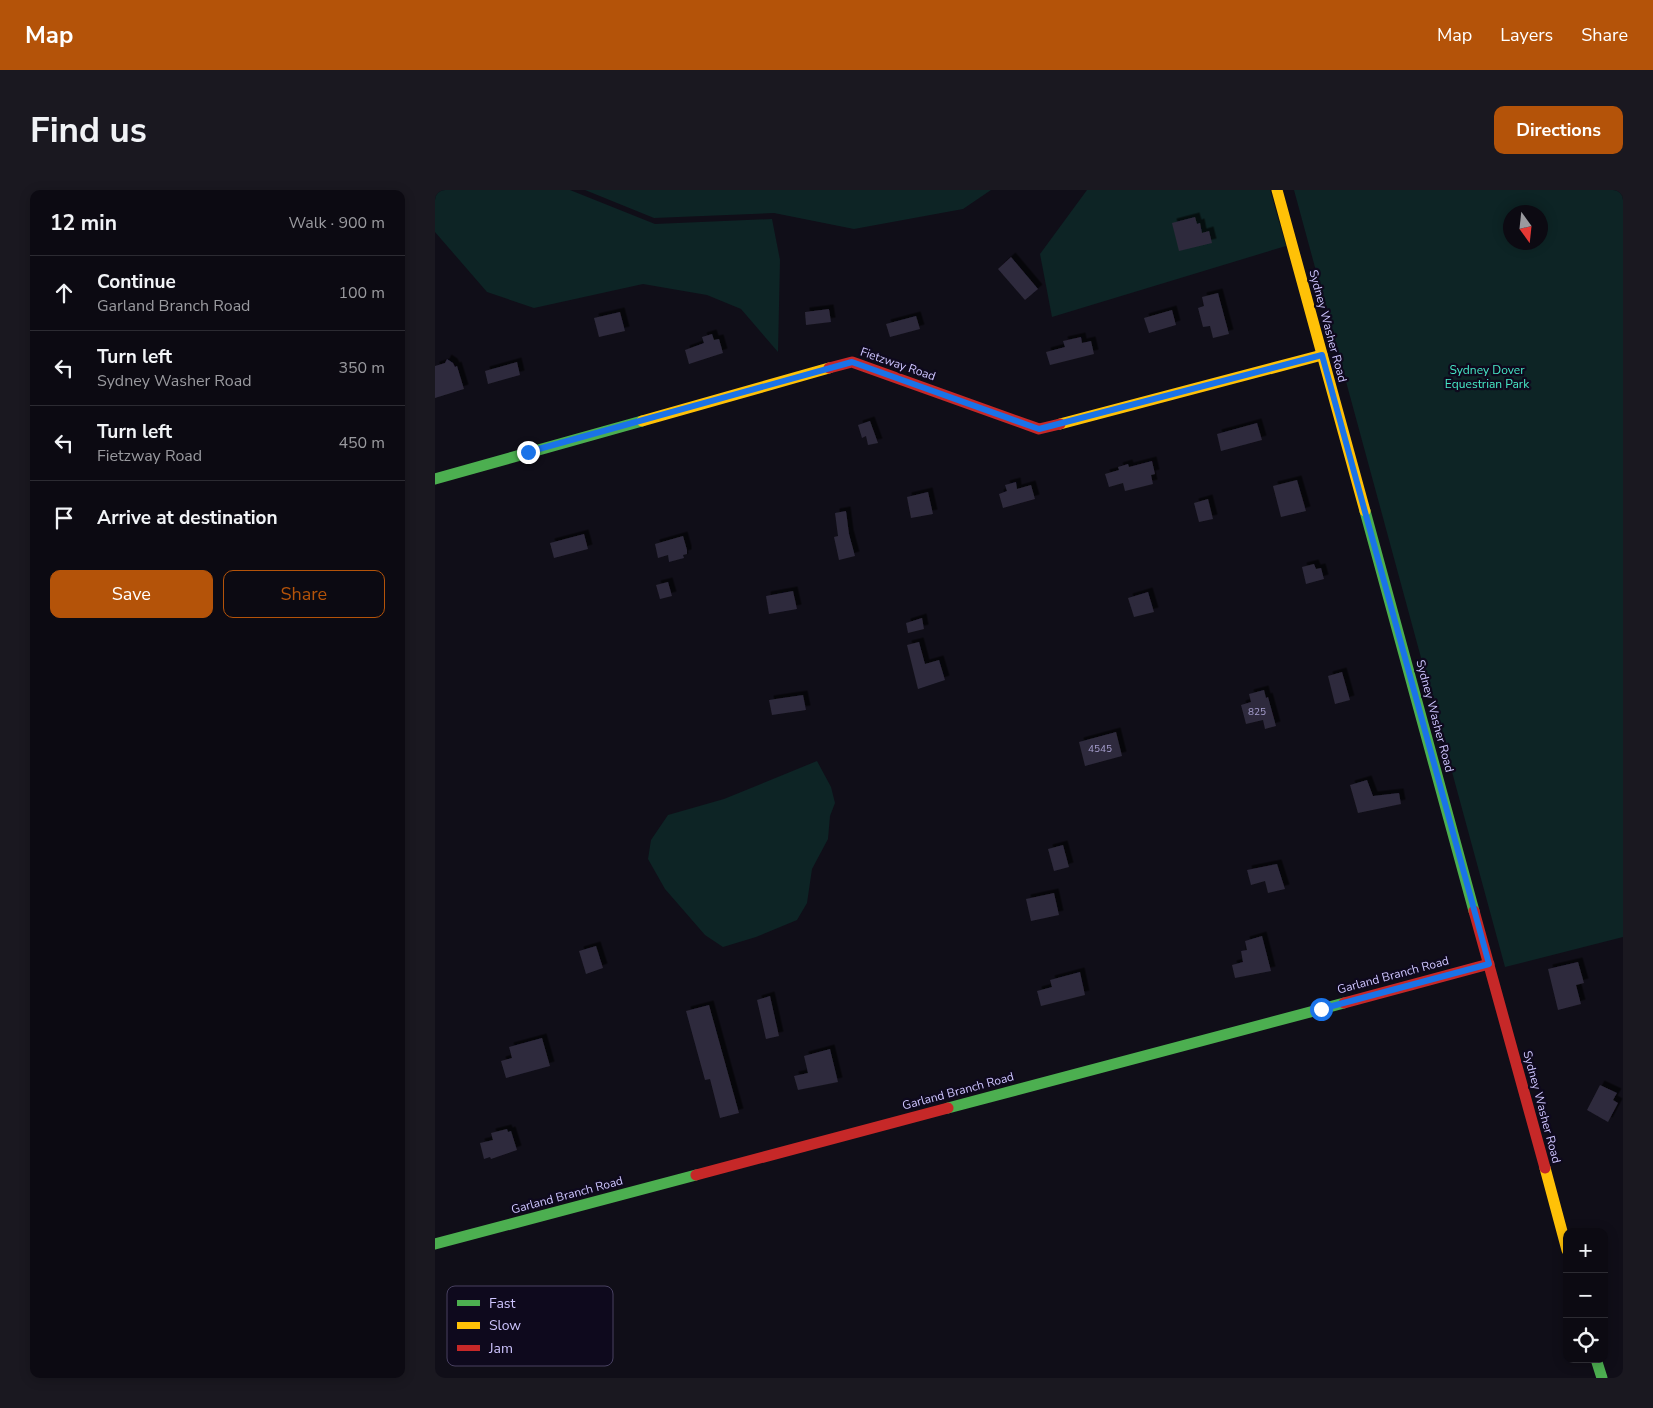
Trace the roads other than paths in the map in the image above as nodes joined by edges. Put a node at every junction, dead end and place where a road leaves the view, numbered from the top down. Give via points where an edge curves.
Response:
1 (1277, 190) edge
2 (1322, 355) junction
3 (435, 478) edge
4 (1489, 964) junction
5 (1563, 1235) edge
6 (435, 1244) edge
7 (1598, 1363) edge
8 (1601, 1378) edge

1 - 2 street, Sydney Washer Road
2 - 3 street, Fietzway Road via 1039,429 852,362
2 - 4 street, Sydney Washer Road
4 - 5 street, Sydney Washer Road
4 - 6 street, Garland Branch Road
7 - 8 street

